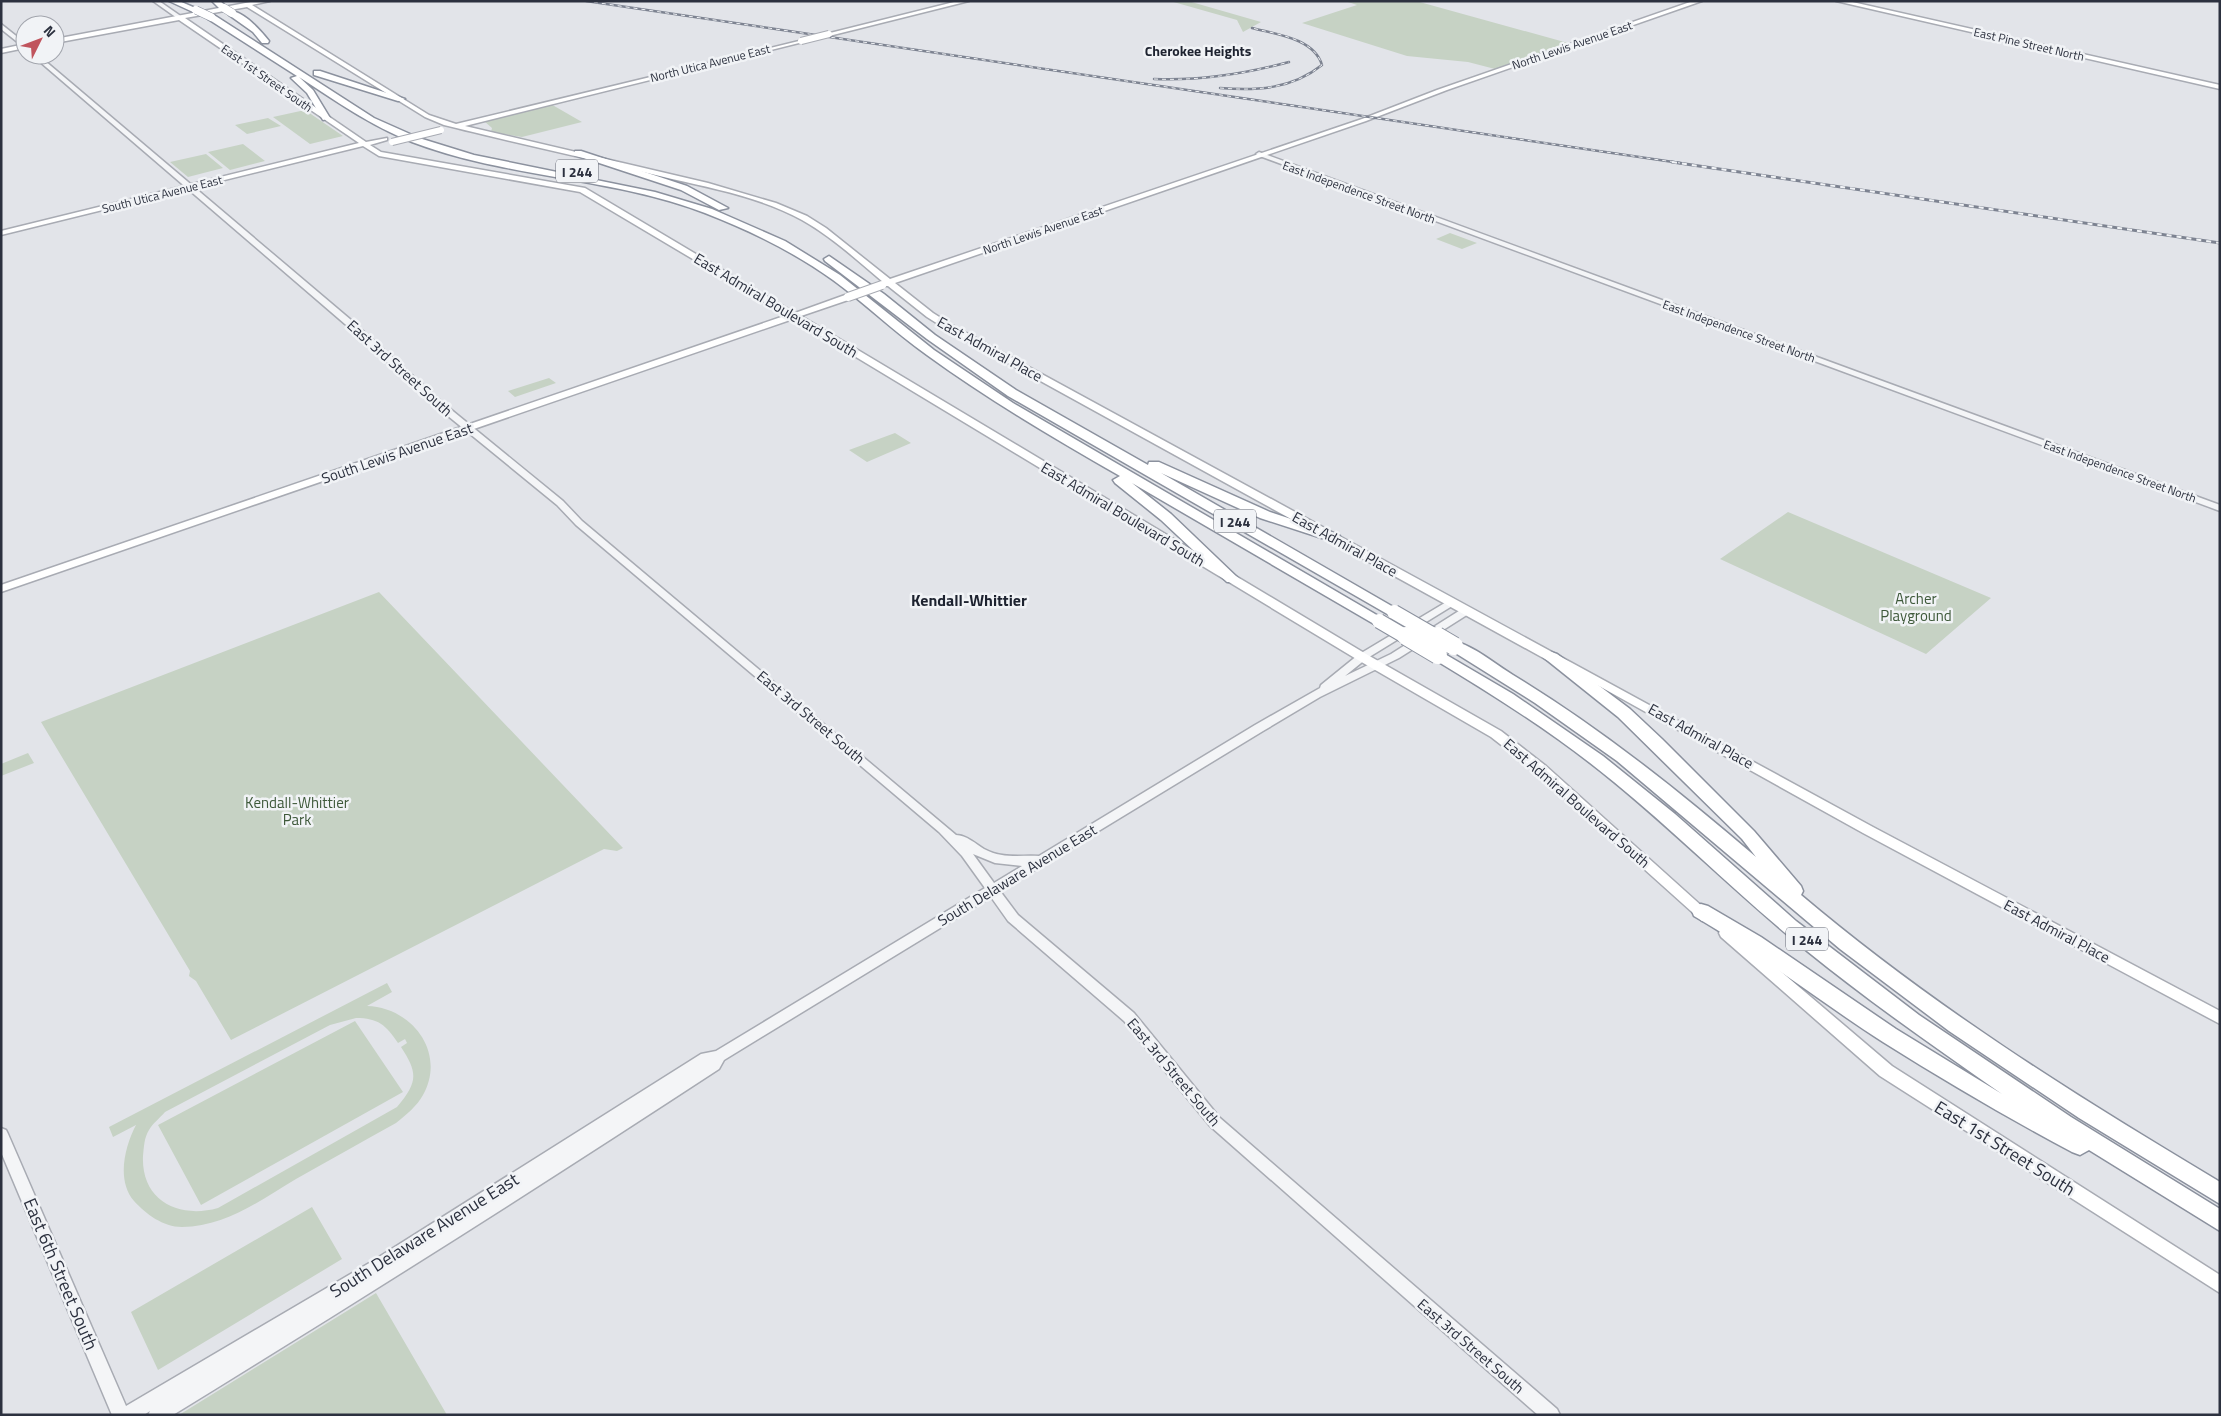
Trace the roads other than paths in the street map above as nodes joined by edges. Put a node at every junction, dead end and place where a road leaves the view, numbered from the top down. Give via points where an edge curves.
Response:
1 (155, 1) edge
2 (172, 1) edge
3 (183, 1) edge
4 (267, 1) edge
5 (966, 1) edge
6 (1699, 1) edge
7 (1839, 1) edge
8 (245, 3) edge
9 (213, 4) edge
10 (196, 10) junction
11 (180, 18) junction
12 (1, 26) edge
13 (1, 37) edge
14 (14, 37) joint
15 (65, 39) edge
16 (269, 43) dead end
17 (15, 48) edge
18 (1, 51) edge
19 (48, 65) edge
20 (288, 65) junction
21 (2220, 87) edge
22 (401, 99) junction
23 (326, 118) junction
24 (479, 120) junction
25 (455, 126) junction
26 (440, 127) junction
27 (486, 133) junction
28 (366, 145) junction
29 (578, 153) junction
30 (379, 154) joint
31 (1259, 154) junction
32 (191, 187) junction
33 (582, 190) junction
34 (725, 209) junction
35 (754, 230) junction
36 (1, 233) edge
37 (804, 244) dead end
38 (819, 253) dead end
39 (886, 284) junction
40 (793, 316) junction
41 (468, 429) junction
42 (1076, 431) junction
43 (1086, 451) junction
44 (2220, 508) edge
45 (1334, 538) junction
46 (1232, 579) junction
47 (1, 588) edge
48 (1452, 603) junction
49 (1466, 611) junction
50 (1446, 651) junction
51 (1551, 657) junction
52 (1362, 658) junction
53 (1377, 666) junction
54 (1316, 695) junction
55 (943, 829) junction
56 (1042, 860) junction
57 (992, 891) junction
58 (1701, 911) junction
59 (1819, 922) junction
60 (1800, 998) joint
61 (2220, 1018) edge
62 (719, 1056) junction
63 (1, 1134) edge
64 (2220, 1194) edge
65 (2191, 1203) junction
66 (2220, 1221) edge
67 (2220, 1284) edge
68 (122, 1415) edge
69 (127, 1415) edge
70 (157, 1415) edge
71 (1550, 1415) edge

1 - 11 street, East 1st Street South
2 - 10 highway
3 - 10 highway, I 244
4 - 8 main road
5 - 24 main road, North Utica Avenue East, bridge
6 - 31 main road, North Lewis Avenue East
7 - 21 main road, East Pine Street North
8 - 11 main road
8 - 22 main road
9 - 16 highway
10 - 20 highway, I 244, bridge
11 - 15 main road
11 - 23 main road, East 1st Street South
12 - 14 street
13 - 14 street
17 - 18 main road
19 - 32 street, East 3rd Street South
20 - 23 highway
20 - 35 highway, I 244 via 371,120 416,140 480,158 652,194 708,211
22 - 26 main road
22 - 34 highway, I 244 via 313,71 396,123 443,142 642,185
23 - 28 main road, East 1st Street South
24 - 25 main road, North Utica Avenue East
24 - 27 main road via 477,125
25 - 26 main road, South Utica Avenue East
25 - 27 main road, East Admiral Place
26 - 28 main road, South Utica Avenue East, bridge
27 - 29 main road, East Admiral Place
28 - 30 main road, East 1st Street South
28 - 32 main road, South Utica Avenue East
29 - 34 highway via 684,188
29 - 39 main road, East Admiral Place via 733,191 776,205 823,229
30 - 33 main road, East Admiral Boulevard South
31 - 39 main road, North Lewis Avenue East
31 - 44 street, East Independence Street North
32 - 36 main road, South Utica Avenue East
32 - 41 street, East 3rd Street South
33 - 35 highway via 670,205
33 - 40 main road, East Admiral Boulevard South
34 - 37 highway, I 244
35 - 43 highway, I 244 via 823,268 958,373
38 - 42 highway, I 244 via 854,276 958,357
39 - 40 main road, North Lewis Avenue East, bridge
39 - 45 main road, East Admiral Place via 937,320
40 - 41 main road, South Lewis Avenue East
40 - 46 main road, East Admiral Boulevard South
41 - 47 main road, South Lewis Avenue East
41 - 55 street, East 3rd Street South via 560,503 579,523
42 - 45 highway via 1240,504 1309,532
42 - 50 highway, I 244, bridge via 1394,612
43 - 46 highway via 1166,517
43 - 50 highway, I 244, bridge via 1378,620
45 - 48 main road, East Admiral Place
46 - 52 main road, East Admiral Boulevard South
48 - 49 main road, East Admiral Place
48 - 52 street
49 - 51 main road, East Admiral Place
49 - 53 street, South Delaware Avenue East
50 - 59 highway, I 244 via 1565,716 1618,754 1675,798
50 - 65 highway, I 244 via 1619,777 1812,944 1962,1058
51 - 59 highway via 1624,713 1663,750 1748,835
51 - 61 main road, East Admiral Place
52 - 53 main road, East Admiral Boulevard South
52 - 54 street, South Delaware Avenue East
53 - 54 street, South Delaware Avenue East
53 - 58 main road, East Admiral Boulevard South via 1474,720 1520,751
54 - 56 street, South Delaware Avenue East
55 - 56 street via 984,856 1016,863
55 - 57 street, East 3rd Street South via 966,853
56 - 57 street, South Delaware Avenue East
57 - 62 street, South Delaware Avenue East
57 - 71 street, East 3rd Street South via 1017,922 1137,1026 1215,1122
58 - 60 main road, East Admiral Boulevard South
58 - 65 highway via 1754,942 1850,1010 2013,1111
59 - 64 highway, I 244 via 1986,1046
60 - 67 main road, East 1st Street South via 1913,1090
62 - 69 street, South Delaware Avenue East via 706,1058 377,1266
62 - 70 street, South Delaware Avenue East via 714,1065 554,1170
63 - 68 street, East 6th Street South
65 - 66 highway, I 244

